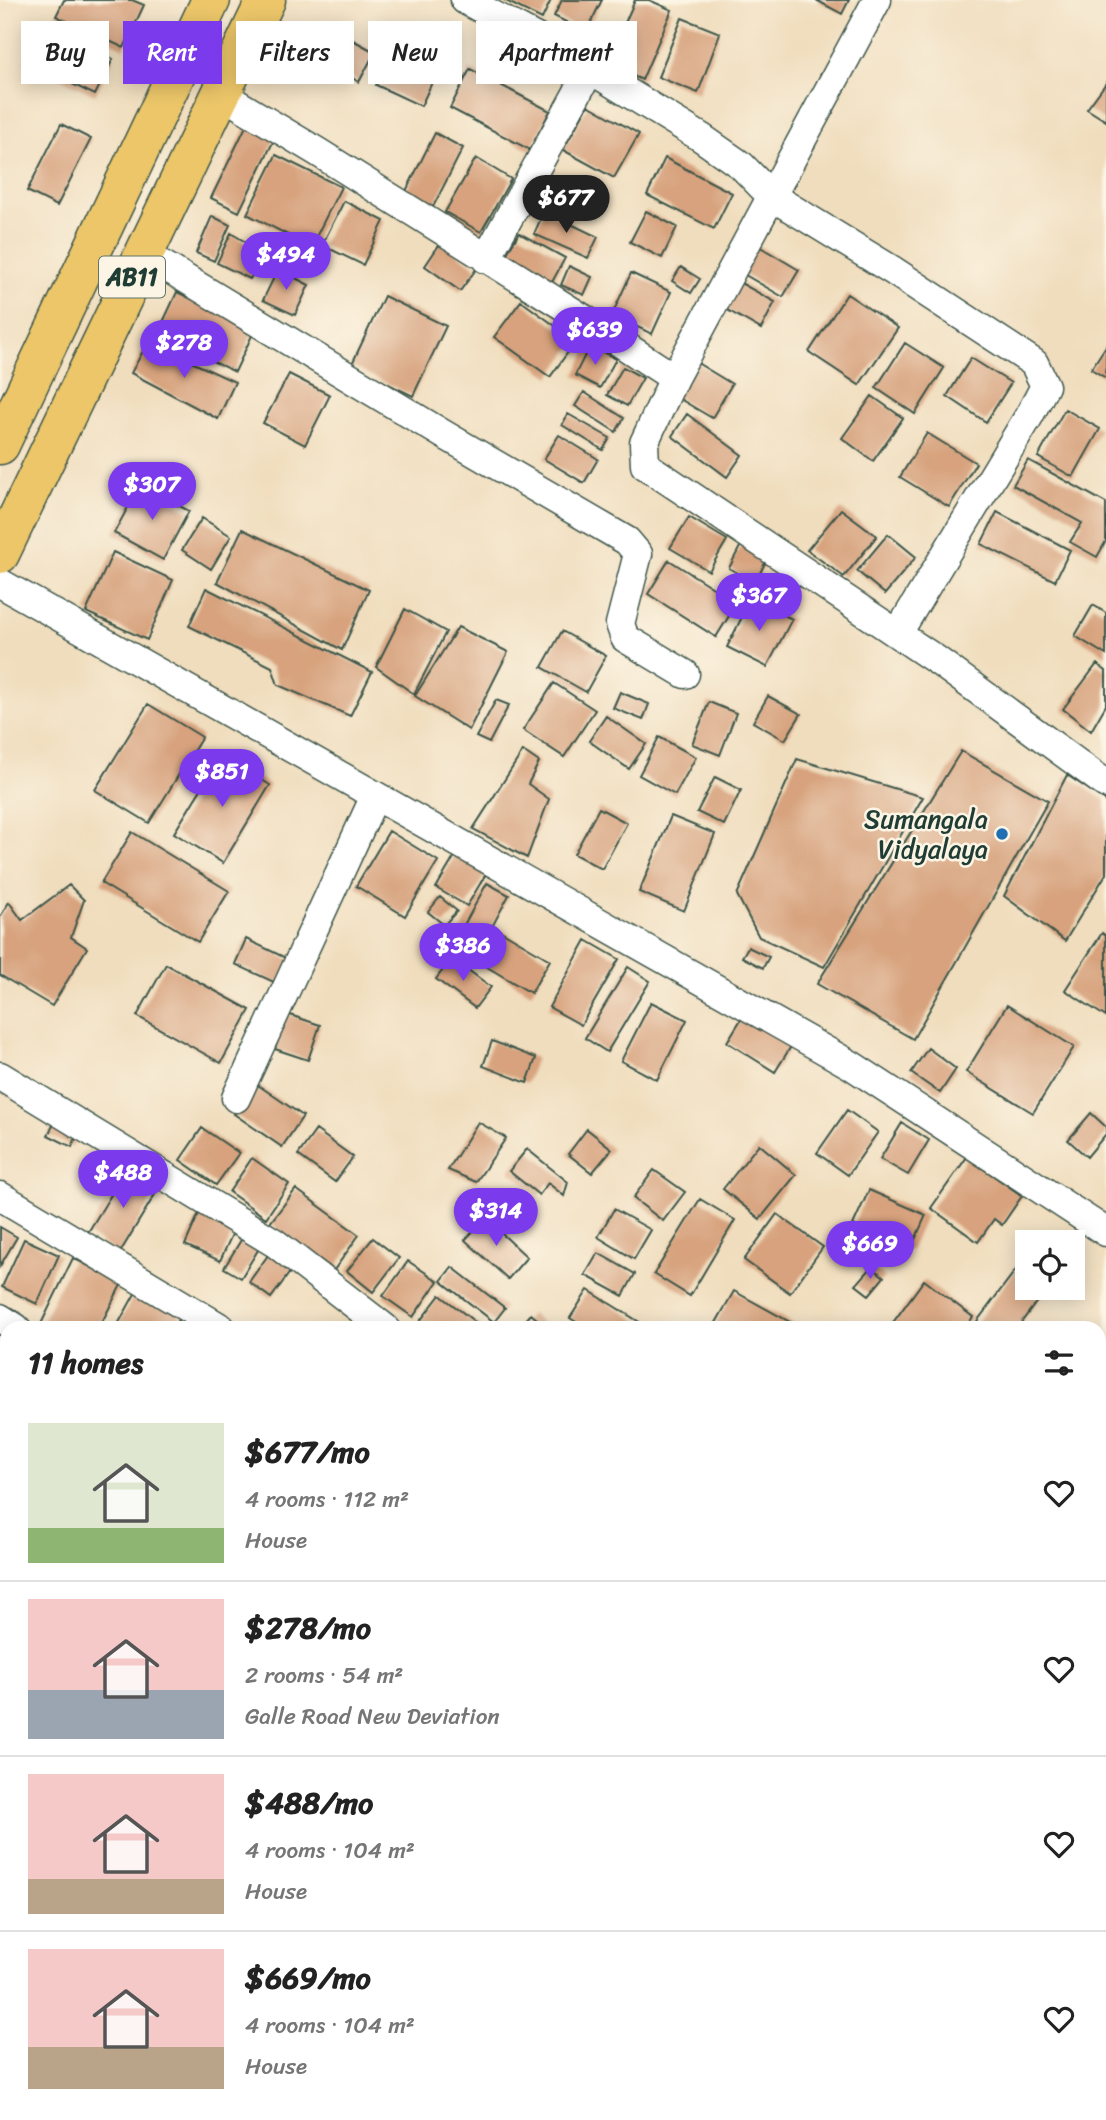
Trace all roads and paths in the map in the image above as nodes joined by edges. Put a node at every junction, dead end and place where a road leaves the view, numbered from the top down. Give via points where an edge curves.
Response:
1 (211, 0) edge
2 (266, 0) edge
3 (465, 0) edge
4 (877, 0) edge
5 (504, 21) edge
6 (582, 84) edge
7 (614, 84) edge
8 (221, 94) junction
9 (771, 196) junction
10 (143, 253) junction
11 (486, 259) junction
12 (674, 378) junction
13 (0, 445) edge
14 (0, 554) edge
15 (0, 583) edge
16 (898, 634) junction
17 (685, 674) dead end
18 (1106, 784) edge
19 (375, 796) junction
20 (0, 1076) edge
21 (236, 1098) dead end
22 (0, 1196) edge
23 (1106, 1232) edge
24 (209, 1321) edge
25 (376, 1321) edge

1 - 13 main road, AB11
2 - 8 main road, AB11
3 - 5 street
4 - 9 street
6 - 11 street
7 - 9 street via 742,166
8 - 10 main road, AB11
8 - 11 street
9 - 12 street
9 - 16 street via 1034,363 1045,386
10 - 14 main road, AB11
10 - 17 street via 627,541 638,554 620,624 625,638
11 - 12 street
12 - 16 street via 644,443 645,464
15 - 19 street
16 - 18 street
19 - 21 street
19 - 23 street via 851,1065
20 - 25 street via 275,1242
22 - 24 street

